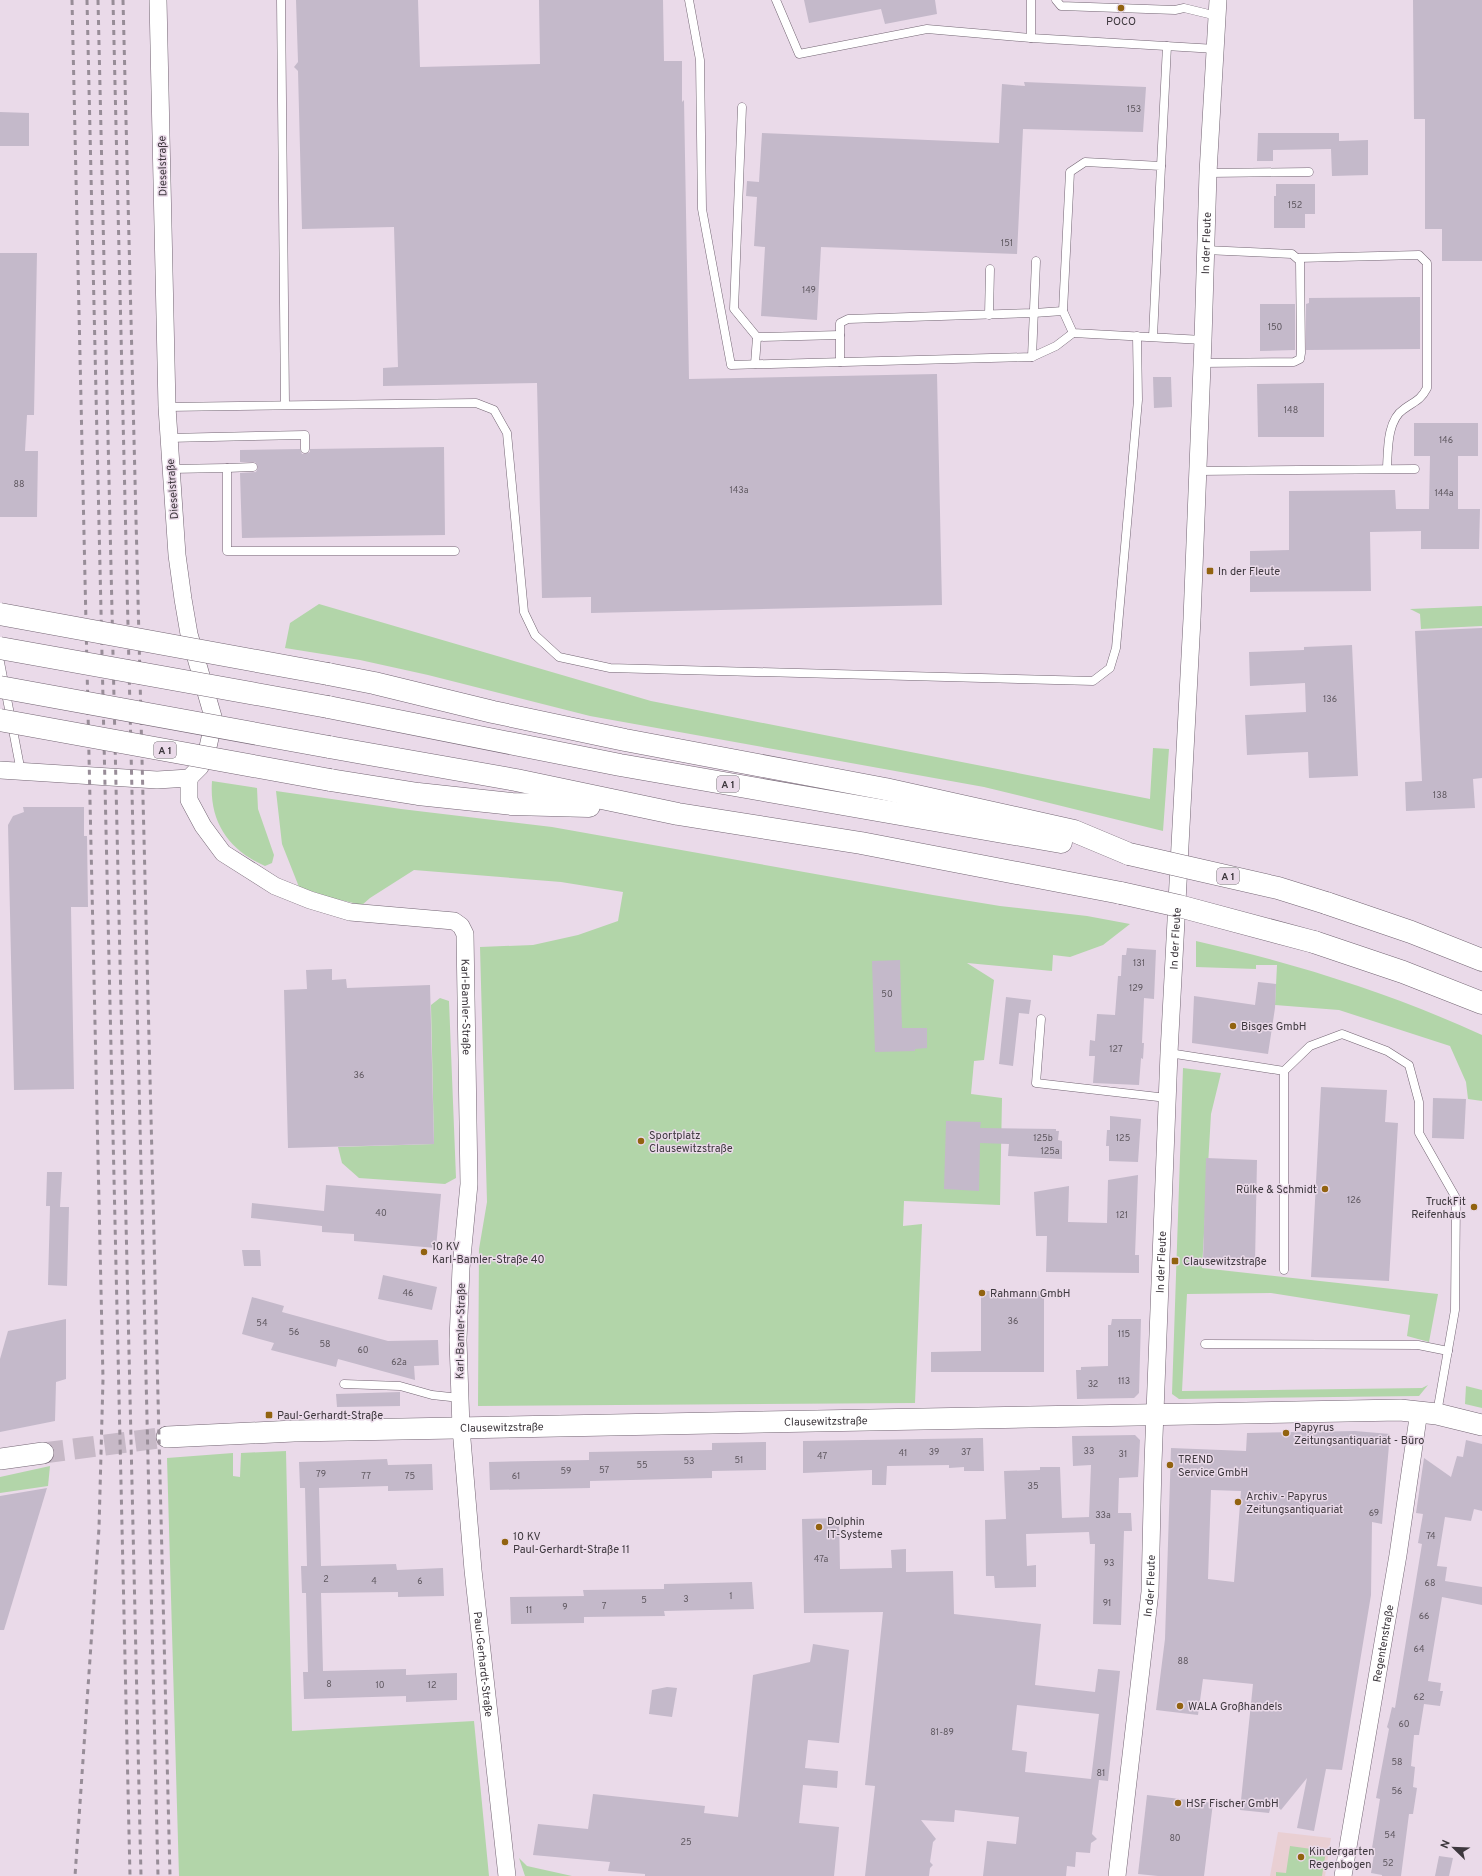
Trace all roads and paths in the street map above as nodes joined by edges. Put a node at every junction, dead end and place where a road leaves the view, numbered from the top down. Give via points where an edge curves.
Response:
1 (158, 0) edge
2 (281, 0) edge
3 (689, 0) edge
4 (776, 0) edge
5 (1032, 0) edge
6 (1056, 0) edge
7 (1184, 4) edge
8 (1218, 8) edge
9 (1031, 38) junction
10 (1167, 46) junction
11 (1216, 49) junction
12 (742, 107) dead end
13 (1161, 166) junction
14 (1309, 172) dead end
15 (1208, 173) junction
16 (1205, 250) junction
17 (1298, 258) junction
18 (1036, 261) dead end
19 (990, 269) dead end
20 (720, 308) junction
21 (734, 309) junction
22 (1064, 311) junction
23 (1034, 313) junction
24 (989, 315) junction
25 (1073, 333) junction
26 (840, 335) junction
27 (1137, 336) junction
28 (757, 337) junction
29 (1153, 337) junction
30 (1203, 340) junction
31 (1032, 356) junction
32 (840, 362) junction
33 (1202, 363) junction
34 (755, 364) junction
35 (285, 404) junction
36 (167, 407) junction
37 (168, 438) junction
38 (305, 449) dead end
39 (253, 467) dead end
40 (227, 468) junction
41 (1387, 468) junction
42 (170, 469) junction
43 (1415, 469) dead end
44 (1198, 471) junction
45 (455, 551) dead end
46 (0, 614) edge
47 (0, 648) edge
48 (0, 662) edge
49 (0, 687) edge
50 (0, 720) edge
51 (0, 770) edge
52 (21, 772) junction
53 (189, 778) junction
54 (642, 808) junction
55 (1129, 854) junction
56 (1482, 960) edge
57 (1482, 1003) edge
58 (1041, 1018) dead end
59 (1169, 1053) junction
60 (1284, 1071) junction
61 (1167, 1098) junction
62 (1284, 1270) dead end
63 (1205, 1344) dead end
64 (1448, 1351) junction
65 (344, 1384) dead end
66 (460, 1398) junction
67 (1428, 1413) junction
68 (1155, 1415) junction
69 (1482, 1424) edge
70 (460, 1428) junction
71 (167, 1437) tunnel mouth
72 (43, 1452) tunnel mouth
73 (0, 1459) edge
74 (507, 1876) edge
75 (1117, 1876) edge
76 (1343, 1876) edge

1 - 36 street, Dieselstraße
2 - 35 lane
3 - 20 lane via 700,60 702,209
4 - 9 lane via 799,54 927,29
5 - 9 lane
6 - 7 lane via 1061,6 1175,10
7 - 8 lane
8 - 11 street, In der Fleute
9 - 10 lane
10 - 11 lane
10 - 13 lane
11 - 15 street, In der Fleute
12 - 21 lane
13 - 22 lane via 1085,162 1070,172
13 - 29 lane
14 - 15 lane
15 - 16 street, In der Fleute
16 - 17 lane via 1292,254
16 - 30 street, In der Fleute
17 - 33 lane via 1302,353 1300,359 1294,362
17 - 41 lane via 1419,255 1427,263 1427,388 1421,399 1402,410 1392,422
18 - 23 lane
19 - 24 lane
20 - 21 lane
20 - 34 lane via 731,365
21 - 28 lane
22 - 23 lane
22 - 25 lane
23 - 24 lane
23 - 31 lane
24 - 26 lane via 848,319 840,323
25 - 27 lane
25 - 31 lane via 1056,346
26 - 28 lane
26 - 32 lane
27 - 29 lane
27 - 35 lane via 1138,400 1116,648 1110,668 1093,681 610,668 559,657 535,635 524,612 507,433 494,410 476,403
28 - 34 lane
29 - 30 lane
30 - 33 street, In der Fleute
31 - 32 lane
32 - 34 lane
33 - 44 street, In der Fleute
35 - 36 lane
36 - 37 street, Dieselstraße
37 - 38 lane via 305,435
37 - 42 street, Dieselstraße
39 - 40 lane
40 - 42 lane
40 - 45 lane via 227,551
41 - 43 lane
41 - 44 lane
42 - 53 street, Dieselstraße via 177,555 189,634 214,720 206,756
44 - 59 street, In der Fleute
46 - 55 highway, bridge via 374,683 618,739 885,789 1074,831
47 - 55 highway, A 1, bridge via 328,707 620,765
48 - 52 lane
49 - 54 highway, A 1, bridge via 516,780
50 - 54 highway, A 1, bridge via 418,794 512,804
51 - 52 street
52 - 53 street via 157,780
53 - 66 street, Karl-Bamler-Straße via 189,800 202,826 223,853 276,886 350,912 454,921 461,926 465,934 469,1184 461,1268 458,1340
54 - 57 highway, A 1, bridge via 861,843 1180,906 1314,942 1403,972
55 - 56 highway, A 1, bridge via 1278,888 1383,922
58 - 61 lane via 1036,1083
59 - 60 lane
59 - 61 street, In der Fleute
60 - 62 lane
60 - 64 lane via 1310,1046 1342,1034 1387,1051 1409,1065 1419,1102 1419,1133 1456,1198 1455,1310
61 - 68 street, In der Fleute
63 - 64 lane via 1418,1345
64 - 67 lane
65 - 66 lane via 400,1386 432,1395
66 - 70 street, Karl-Bamler-Straße
67 - 68 street, Clausewitzstraße
67 - 69 street, Clausewitzstraße
67 - 76 street, Regentenstraße via 1398,1555
68 - 70 street, Clausewitzstraße
68 - 75 street, In der Fleute via 1150,1592
70 - 71 street, Clausewitzstraße via 294,1431
70 - 74 street, Paul-Gerhardt-Straße
72 - 73 street

